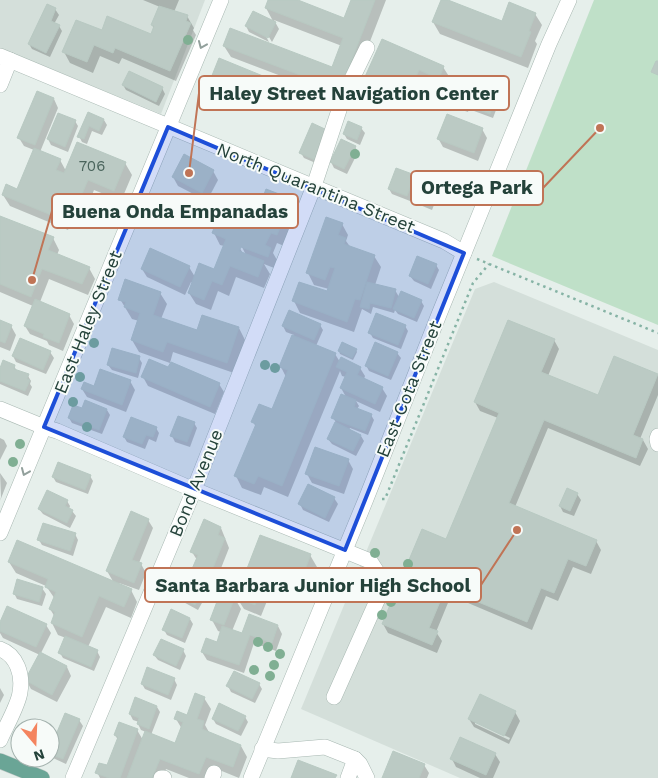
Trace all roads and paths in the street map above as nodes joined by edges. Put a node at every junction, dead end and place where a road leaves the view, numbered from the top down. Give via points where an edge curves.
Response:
1 (221, 0) edge
2 (569, 0) edge
3 (367, 48) dead end
4 (5, 58) edge
5 (0, 85) edge
6 (168, 127) junction
7 (314, 186) junction
8 (464, 253) junction
9 (479, 260) dead end
10 (490, 264) junction
11 (658, 334) edge
12 (0, 409) edge
13 (44, 428) junction
14 (658, 436) edge
15 (658, 444) edge
16 (193, 489) junction
17 (384, 499) dead end
18 (0, 533) edge
19 (345, 550) junction
20 (0, 649) edge
21 (334, 697) dead end
22 (0, 740) edge
23 (262, 749) junction
24 (355, 759) junction
25 (0, 761) edge
26 (42, 778) edge
27 (73, 778) edge
28 (251, 778) edge
29 (348, 778) edge
30 (368, 778) edge

1 -> 6 street, East Haley Street
2 - 8 street, East Cota Street
3 - 7 street, Bond Avenue via 344,96
4 - 5 street
4 - 6 street, North Quarantina Street
6 - 7 street, North Quarantina Street
6 - 13 street, East Haley Street
7 - 8 street, North Quarantina Street via 444,240
7 - 16 street, Bond Avenue
8 - 19 street, East Cota Street
9 - 10 path
10 - 11 path
10 - 17 path via 473,283
12 - 13 street
13 - 16 street via 63,433
13 -> 18 street, East Haley Street
14 - 15 street
16 - 19 street
16 - 27 street, Bond Avenue
19 - 21 street via 370,561 381,578 381,585 367,625
19 - 23 street, East Cota Street
20 - 22 street via 14,658 20,694
23 - 24 street via 324,748
23 - 28 street, East Cota Street
24 - 29 street
24 - 30 street
25 - 26 main road

